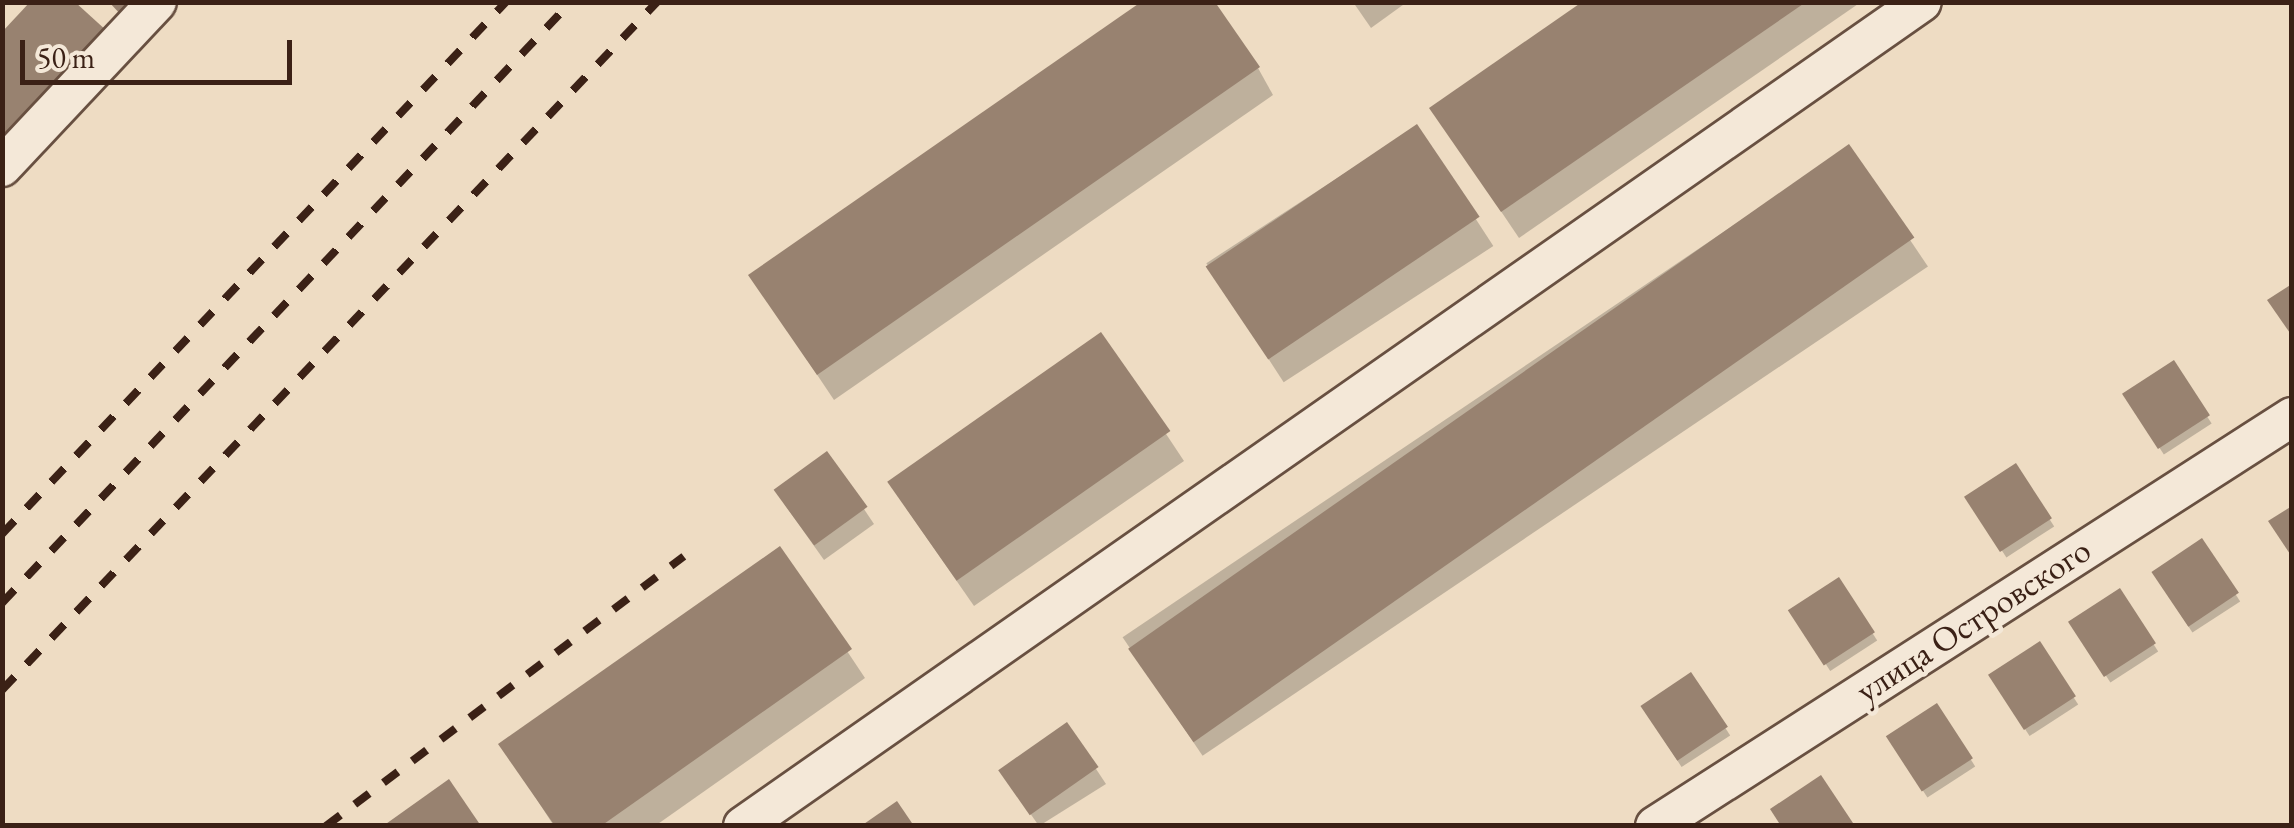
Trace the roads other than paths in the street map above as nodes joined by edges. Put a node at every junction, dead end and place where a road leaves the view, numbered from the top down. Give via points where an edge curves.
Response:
1 (157, 2) edge
2 (1922, 2) edge
3 (2, 167) edge
4 (2292, 417) edge
5 (743, 826) edge
6 (1655, 826) edge

1 - 3 street
2 - 5 street
4 - 6 street, улица Островского

